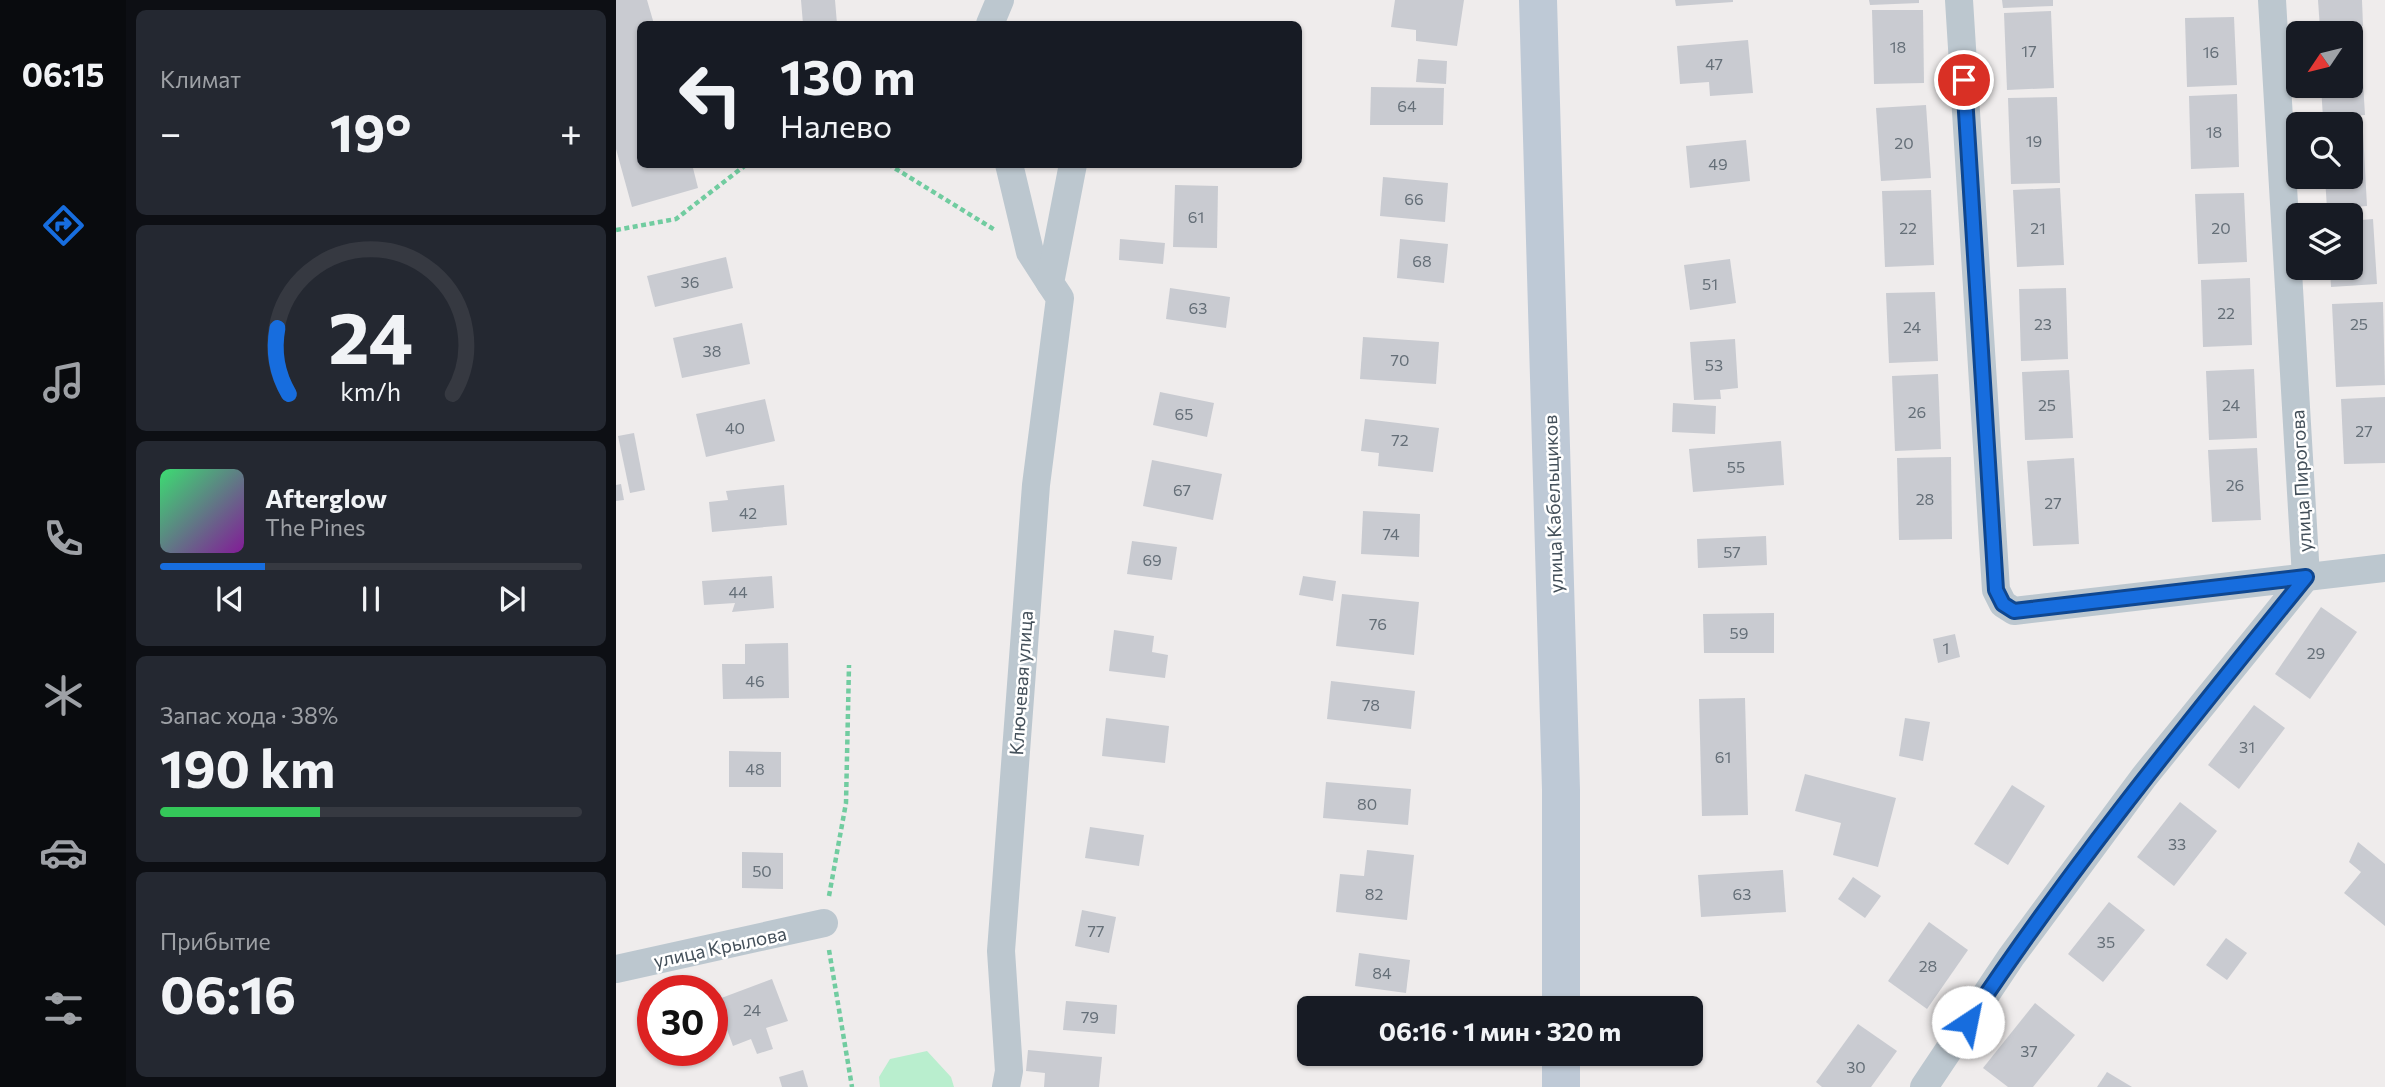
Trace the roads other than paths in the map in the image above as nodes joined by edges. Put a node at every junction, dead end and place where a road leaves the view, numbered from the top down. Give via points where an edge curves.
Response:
1 (1000, 0) edge
2 (1538, 0) edge
3 (1959, 0) edge
4 (2272, 0) edge
5 (991, 21) edge
6 (1010, 168) edge
7 (1072, 168) edge
8 (1050, 283) junction
9 (2385, 568) edge
10 (2306, 577) junction
11 (824, 923) road end
12 (616, 969) edge
13 (1561, 996) edge
14 (1561, 1066) edge
15 (1006, 1087) edge
16 (1561, 1087) edge
17 (1924, 1087) edge

1 - 5 street
2 - 13 street, улица Кабельщиков via 1561,790
3 - 10 street via 1996,590 2003,604 2014,611
4 - 10 street, улица Пирогова
6 - 8 street, Ключевая улица via 1030,252
7 - 8 street, Ключевая улица
8 - 15 street, Ключевая улица via 1060,298 1036,485 1001,951 1009,1071
9 - 10 street
10 - 17 street, улица Пирогова via 2144,777 2011,957
11 - 12 street, улица Крылова
14 - 16 street

